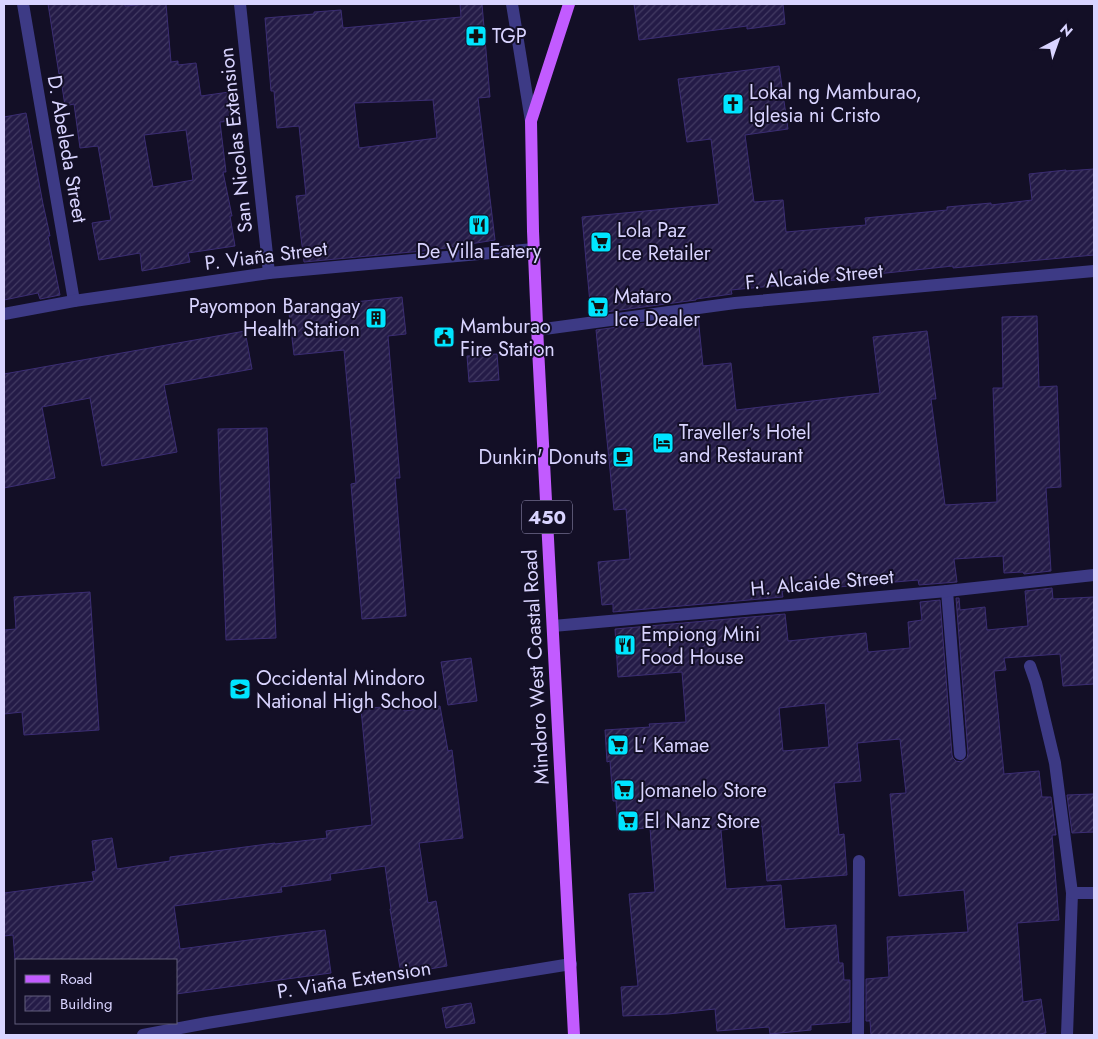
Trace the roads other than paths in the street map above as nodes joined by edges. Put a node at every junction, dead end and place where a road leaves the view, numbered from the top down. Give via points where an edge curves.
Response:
1 (23, 4) edge
2 (240, 4) edge
3 (512, 4) edge
4 (569, 4) edge
5 (531, 121) junction
6 (534, 248) junction
7 (1094, 271) edge
8 (269, 273) junction
9 (74, 301) junction
10 (4, 314) edge
11 (537, 330) junction
12 (1094, 575) edge
13 (947, 592) junction
14 (553, 626) junction
15 (1030, 666) dead end
16 (960, 754) dead end
17 (859, 861) dead end
18 (1072, 892) junction
19 (1094, 893) edge
20 (571, 964) junction
21 (143, 1035) edge
22 (574, 1035) edge
23 (858, 1035) edge
24 (1067, 1035) edge

1 - 9 street, D. Abeleda Street
2 - 8 street, San Nicolas Extension
3 - 5 street
4 - 5 main road, Mindoro West Coastal Road / 450
5 - 6 main road, Mindoro West Coastal Road / 450
6 - 8 street, P. Viaña Street
6 - 11 main road, Mindoro West Coastal Road / 450
7 - 11 street, F. Alcaide Street via 735,303
8 - 9 street, P. Viaña Street
9 - 10 street, P. Viaña Street
11 - 14 main road, Mindoro West Coastal Road / 450
12 - 13 street, H. Alcaide Street
13 - 14 street, H. Alcaide Street
13 - 16 street
14 - 20 main road, Mindoro West Coastal Road / 450
15 - 18 street via 1055,762
17 - 23 street
18 - 19 street
18 - 24 street
20 - 21 street, P. Viaña Extension
20 - 22 main road, Mindoro West Coastal Road / 450

